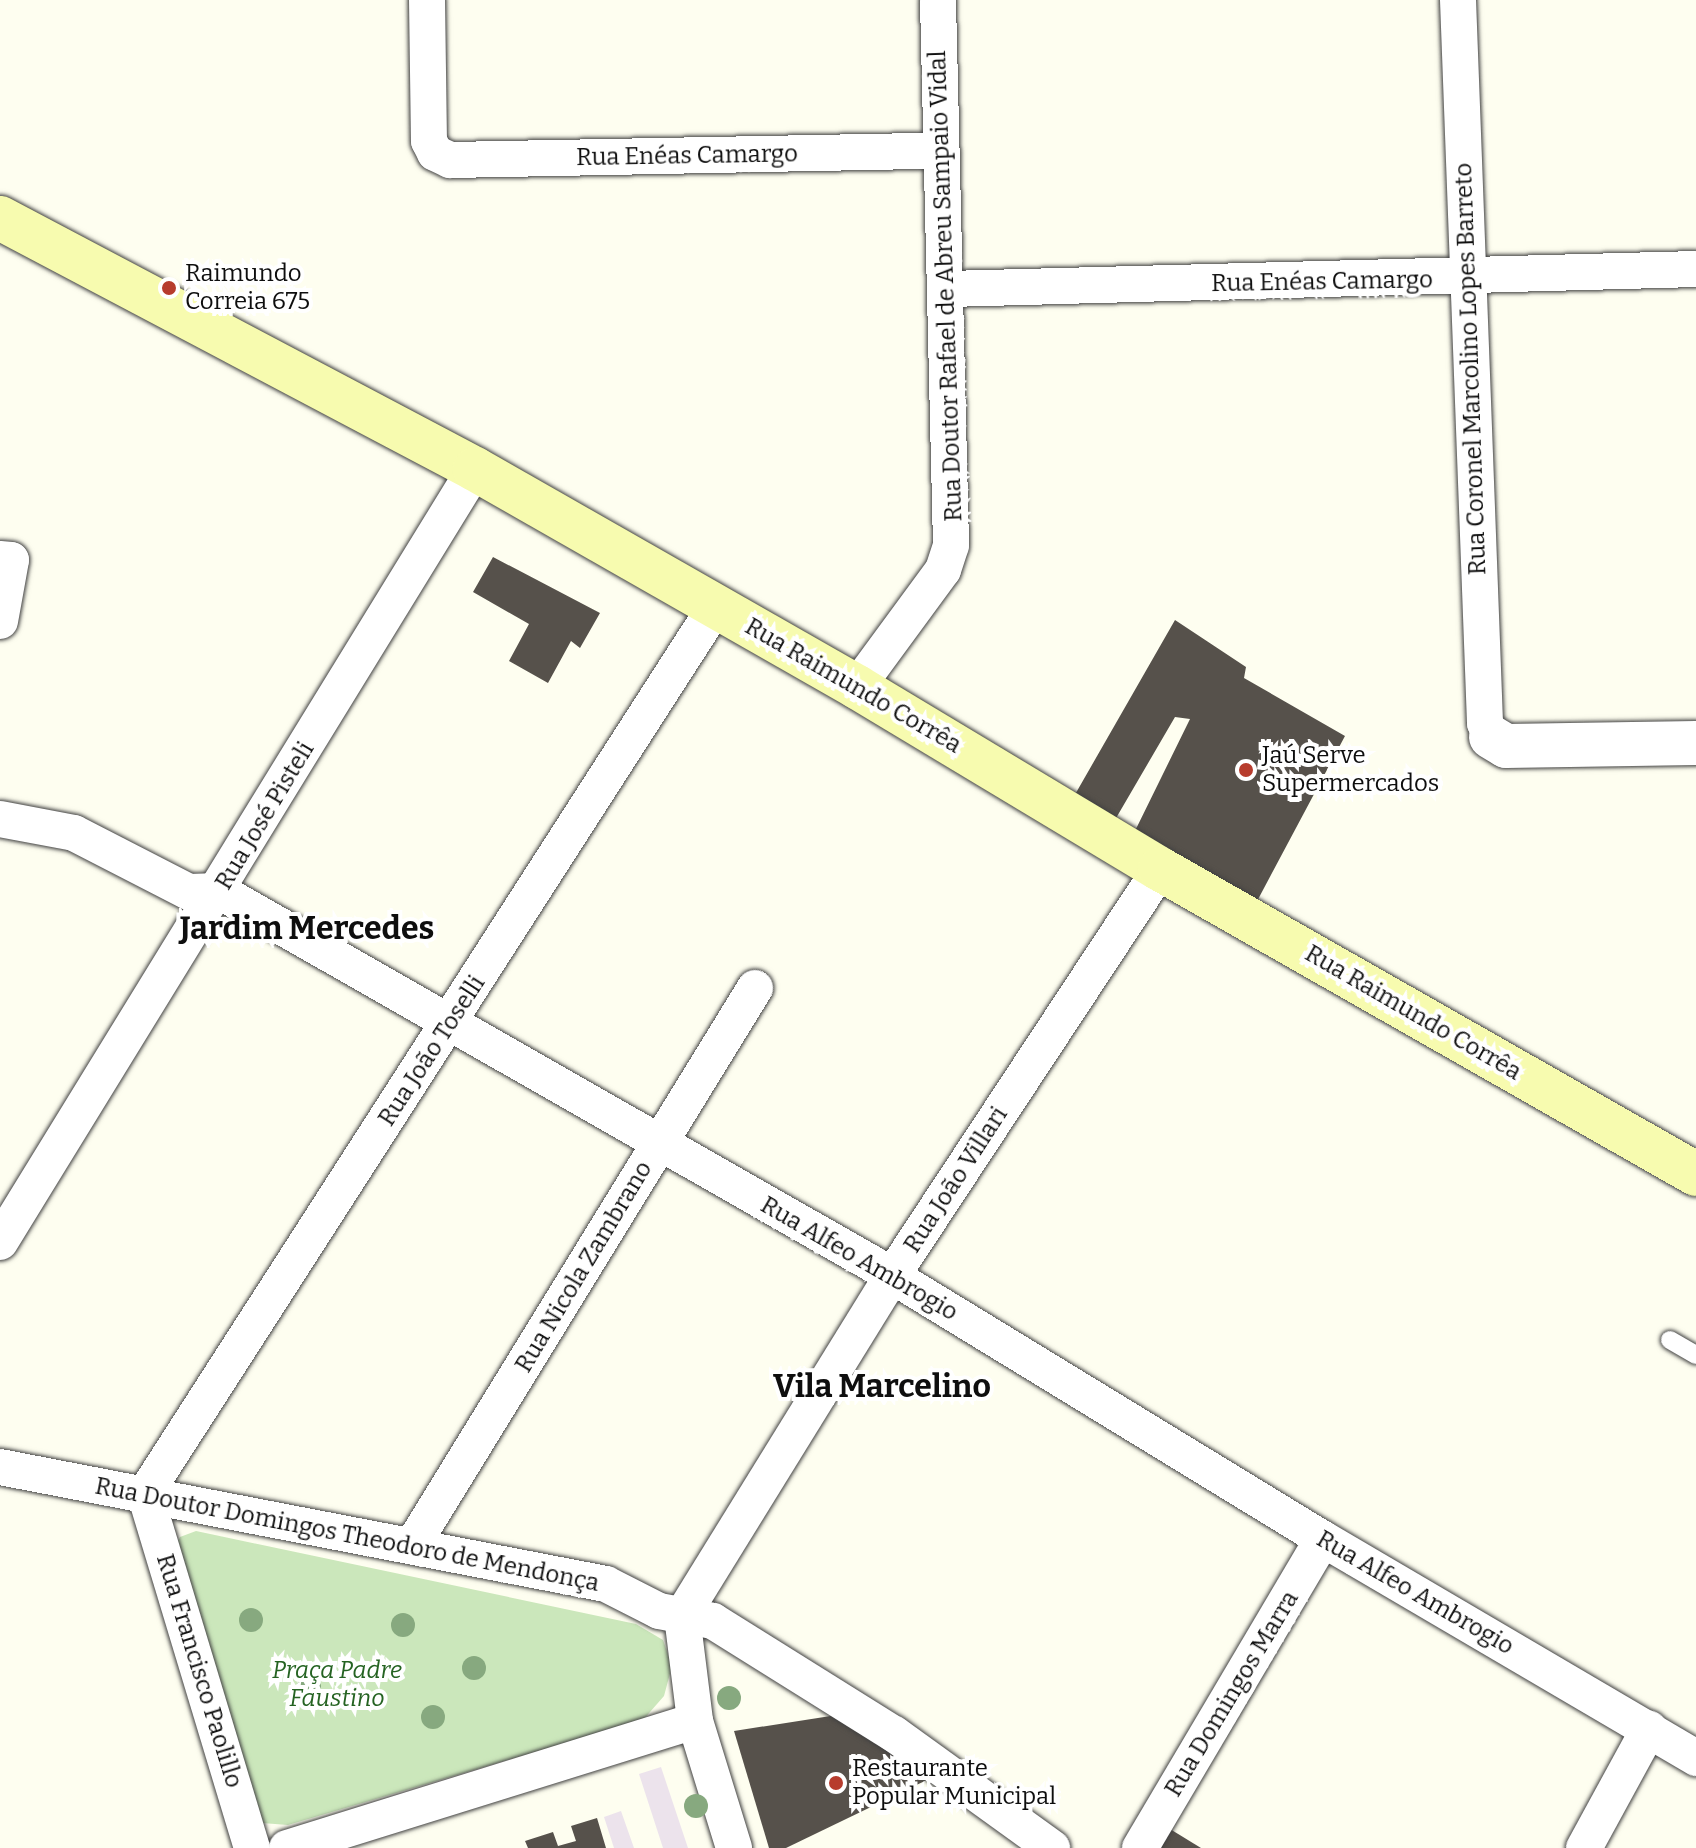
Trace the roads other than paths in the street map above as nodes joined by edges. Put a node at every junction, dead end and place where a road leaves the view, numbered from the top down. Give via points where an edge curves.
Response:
1 (427, 0) edge
2 (938, 0) edge
3 (1458, 0) edge
4 (941, 151) junction
5 (0, 218) edge
6 (1696, 269) edge
7 (1467, 279) junction
8 (948, 289) junction
9 (475, 469) junction
10 (6, 559) edge
11 (716, 606) junction
12 (0, 621) edge
13 (857, 687) junction
14 (1491, 737) joint
15 (1696, 743) edge
16 (0, 819) edge
17 (1160, 869) junction
18 (219, 891) junction
19 (755, 988) dead end
20 (449, 1026) junction
21 (658, 1145) junction
22 (1696, 1174) edge
23 (0, 1242) edge
24 (892, 1276) junction
25 (1670, 1340) dead end
26 (1696, 1355) edge
27 (0, 1467) edge
28 (145, 1494) junction
29 (1323, 1539) junction
30 (412, 1546) junction
31 (682, 1616) junction
32 (695, 1721) junction
33 (1649, 1729) junction
34 (1696, 1758) edge
35 (252, 1848) edge
36 (287, 1848) edge
37 (734, 1848) edge
38 (1052, 1848) edge
39 (1140, 1848) edge
40 (1584, 1848) edge

1 - 4 street, Rua Enéas Camargo via 429,141 435,153 450,160
2 - 4 street, Rua Doutor Rafael de Abreu Sampaio Vidal
3 - 7 street, Rua Coronel Marcolino Lopes Barreto
4 - 8 street, Rua Doutor Rafael de Abreu Sampaio Vidal
5 - 9 main road, Rua Raimundo Corrêa
6 - 7 street, Rua Enéas Camargo
7 - 8 street, Rua Enéas Camargo
7 - 14 street, Rua Coronel Marcolino Lopes Barreto via 1485,723
8 - 13 street, Rua Doutor Rafael de Abreu Sampaio Vidal via 951,545 943,570
9 - 11 main road, Rua Raimundo Corrêa
9 - 18 street, Rua José Pisteli
10 - 12 street
11 - 13 main road, Rua Raimundo Corrêa
11 - 20 street, Rua João Toselli
13 - 17 main road, Rua Raimundo Corrêa
14 - 15 street via 1506,746
16 - 18 street, Rua Alfeo Ambrogio via 74,833 189,892
17 - 22 main road, Rua Raimundo Corrêa
17 - 24 street, Rua João Villari
18 - 20 street, Rua Alfeo Ambrogio
18 - 23 street, Rua José Pisteli
19 - 21 street, Rua Nicola Zambrano
20 - 21 street, Rua Alfeo Ambrogio
20 - 28 street, Rua João Toselli
21 - 24 street, Rua Alfeo Ambrogio
21 - 30 street, Rua Nicola Zambrano
24 - 29 street, Rua Alfeo Ambrogio
24 - 31 street, Rua João Villari
25 - 26 lane
27 - 28 street, Rua Doutor Domingos Theodoro de Mendonça
28 - 30 street, Rua Doutor Domingos Theodoro de Mendonça
28 - 35 street, Rua Francisco Paolillo
29 - 33 street, Rua Alfeo Ambrogio
29 - 39 street, Rua Domingos Marra
30 - 31 street, Rua Doutor Domingos Theodoro de Mendonça via 606,1584 659,1611
31 - 32 street
31 - 38 street, Rua Doutor Domingos Theodoro de Mendonça via 713,1621 894,1734
32 - 36 street
32 - 37 street
33 - 34 street, Rua Alfeo Ambrogio
33 - 40 street

